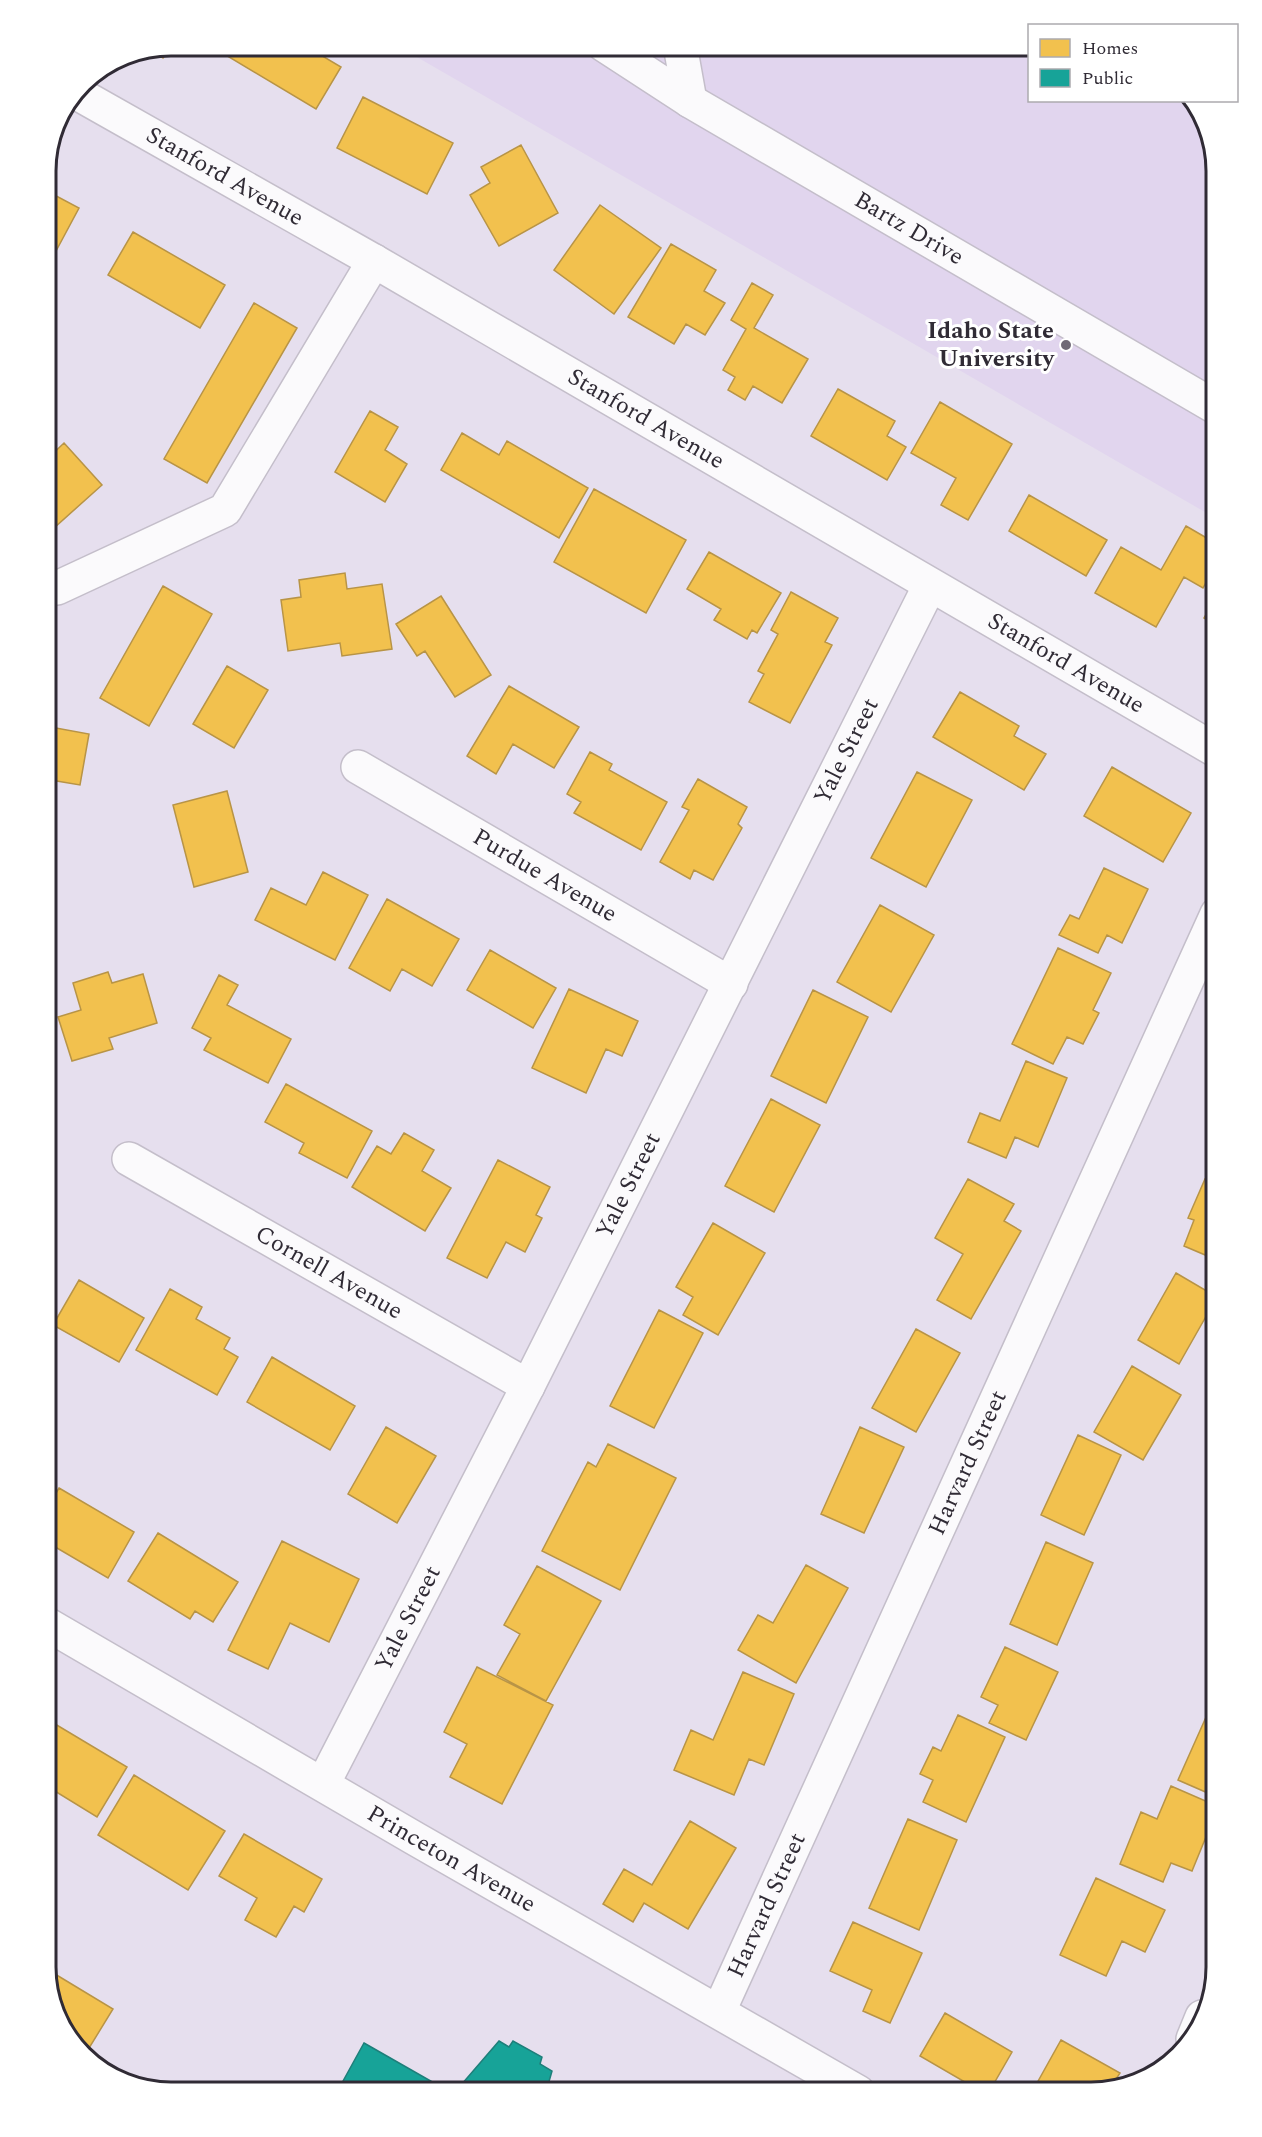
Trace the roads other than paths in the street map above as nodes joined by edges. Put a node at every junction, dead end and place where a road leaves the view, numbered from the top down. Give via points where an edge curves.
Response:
1 (621, 56) edge
2 (682, 56) edge
3 (83, 96) edge
4 (690, 101) junction
5 (374, 261) junction
6 (1206, 402) edge
7 (930, 585) junction
8 (57, 588) dead end
9 (1206, 745) edge
10 (358, 767) dead end
11 (1206, 938) edge
12 (731, 984) junction
13 (129, 1159) dead end
14 (528, 1386) junction
15 (56, 1629) edge
16 (323, 1784) junction
17 (719, 2011) junction
18 (840, 2082) edge

1 - 4 street, Bartz Drive
2 - 4 street
3 - 5 street, Stanford Avenue
4 - 6 street, Bartz Drive
5 - 7 street, Stanford Avenue
5 - 8 street via 225,510
7 - 9 street, Stanford Avenue
7 - 12 street, Yale Street
10 - 12 street, Purdue Avenue
11 - 17 street, Harvard Street
12 - 14 street, Yale Street
13 - 14 street, Cornell Avenue
14 - 16 street, Yale Street
15 - 16 street, Princeton Avenue
16 - 17 street, Princeton Avenue
17 - 18 street, Princeton Avenue

